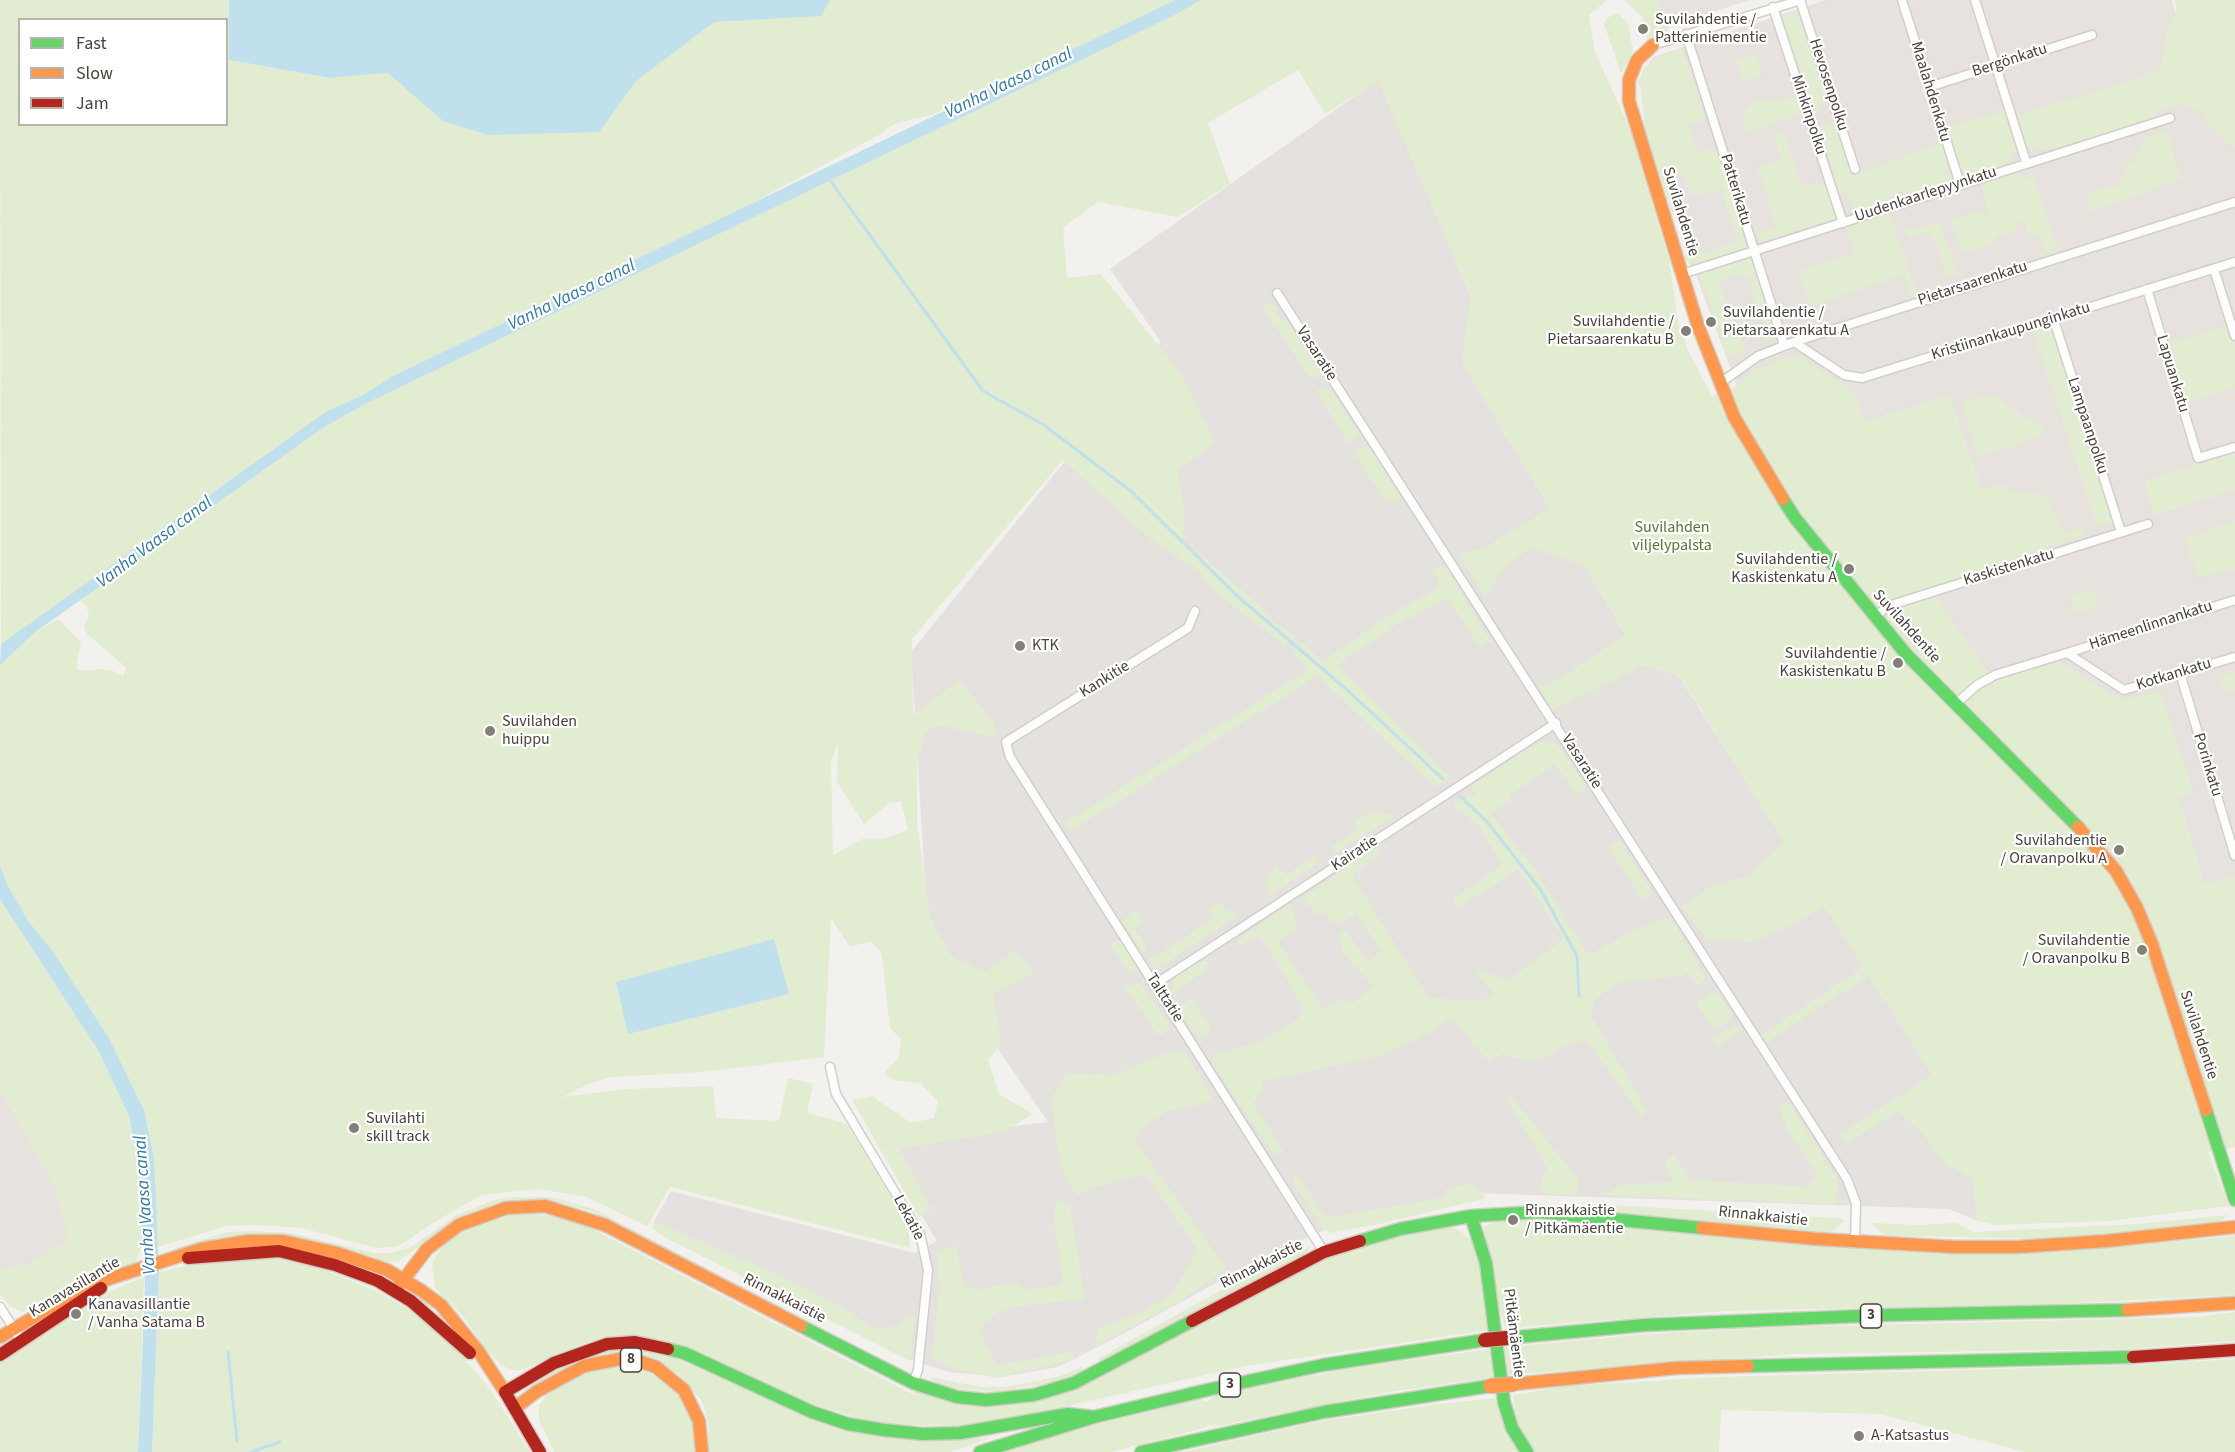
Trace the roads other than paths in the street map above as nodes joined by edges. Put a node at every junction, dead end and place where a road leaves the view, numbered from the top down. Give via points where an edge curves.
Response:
1 (1801, 0) edge
2 (1902, 0) edge
3 (1976, 0) edge
4 (1773, 7) junction
5 (1686, 34) junction
6 (2092, 35) dead end
7 (1653, 45) joint
8 (1996, 64) junction
9 (1929, 87) junction
10 (2170, 117) dead end
11 (2026, 162) junction
12 (1855, 169) dead end
13 (1960, 184) junction
14 (2235, 202) edge
15 (1843, 223) junction
16 (1754, 251) junction
17 (2235, 262) edge
18 (2214, 269) junction
19 (1682, 274) junction
20 (2147, 290) junction
21 (1276, 293) dead end
22 (2054, 320) junction
23 (2235, 336) edge
24 (1794, 342) junction
25 (1784, 345) junction
26 (1719, 384) junction
27 (2235, 447) edge
28 (2148, 524) dead end
29 (2121, 532) junction
30 (2235, 600) edge
31 (1195, 611) dead end
32 (1874, 618) junction
33 (2067, 653) junction
34 (2235, 657) edge
35 (2180, 673) junction
36 (1957, 703) junction
37 (1556, 723) junction
38 (1006, 742) joint
39 (2235, 856) edge
40 (1155, 984) junction
41 (830, 1067) dead end
42 (2235, 1200) edge
43 (1471, 1216) junction
44 (2235, 1227) edge
45 (1855, 1242) junction
46 (1324, 1252) junction
47 (165, 1260) junction
48 (403, 1278) junction
49 (395, 1291) junction
50 (2235, 1303) edge
51 (0, 1307) edge
52 (18, 1334) junction
53 (0, 1338) edge
54 (2235, 1350) edge
55 (0, 1355) edge
56 (913, 1383) junction
57 (505, 1392) junction
58 (514, 1408) junction
59 (1094, 1417) junction
60 (540, 1452) edge
61 (702, 1452) edge
62 (980, 1452) edge
63 (1141, 1452) edge
64 (1527, 1452) edge

1 - 4 street
1 - 12 street, Hevosenpolku
2 - 9 street, Maalahdenkatu
3 - 8 street
4 - 5 street
4 - 15 street, Minkinpolku
5 - 7 street
5 - 16 street, Patterikatu
6 - 8 street, Bergönkatu
7 - 19 main road, Suvilahdentie via 1637,60 1629,80 1629,101
8 - 9 street, Bergönkatu
8 - 11 street
9 - 13 street, Maalahdenkatu
10 - 11 street, Uudenkaarlepyynkatu
11 - 13 street, Uudenkaarlepyynkatu
13 - 15 street, Uudenkaarlepyynkatu
14 - 24 street, Pietarsaarenkatu
15 - 16 street, Uudenkaarlepyynkatu
16 - 19 street, Uudenkaarlepyynkatu
16 - 25 street, Patterikatu
17 - 18 street, Kristiinankaupunginkatu
18 - 20 street, Kristiinankaupunginkatu
18 - 23 street
19 - 26 main road, Suvilahdentie
20 - 22 street, Kristiinankaupunginkatu
20 - 27 street, Lapuankatu via 2198,458
21 - 37 street, Vasaratie
22 - 24 street, Kristiinankaupunginkatu via 1862,378 1844,375
22 - 29 street, Lampaanpolku
24 - 25 street, Pietarsaarenkatu
25 - 26 street, Pietarsaarenkatu via 1758,356
26 - 32 main road, Suvilahdentie via 1745,440 1795,518
28 - 29 street, Kaskistenkatu
29 - 32 street, Kaskistenkatu via 1888,606
30 - 33 street, Hämeenlinnankatu
31 - 38 street, Kankitie via 1188,628
32 - 36 main road, Suvilahdentie
33 - 35 street, Kotkankatu via 2124,690
33 - 36 street via 1995,675
34 - 35 street, Kotkankatu
35 - 39 street, Porinkatu
36 - 42 main road, Suvilahdentie via 2088,837 2127,888 2152,944
37 - 40 street, Kairatie
37 - 45 street, Vasaratie via 1847,1179 1856,1203
38 - 40 street, Talttatie via 1010,757
40 - 46 street, Talttatie
41 - 56 street, Lekatie via 836,1094 920,1234 928,1270 918,1370
43 - 45 main road, Rinnakkaistie via 1539,1212
43 - 46 main road, Rinnakkaistie via 1400,1229
43 - 64 main road, Pitkämäentie via 1486,1263 1504,1402 1512,1428
44 - 45 main road, Rinnakkaistie via 2017,1247
46 - 56 main road, Rinnakkaistie via 1108,1367 1055,1389 986,1400 957,1398
47 - 48 main road, Kanavasillantie via 224,1244 283,1241 337,1252
47 - 49 main road, Kanavasillantie via 279,1251 335,1265
47 - 52 main road, Kanavasillantie via 77,1292
48 - 49 main road, Rinnakkaistie
48 - 56 main road, Rinnakkaistie via 427,1249 471,1218 524,1206 554,1207 605,1225
48 - 57 main road, Kanavasillantie via 441,1305
49 - 57 main road, Kanavasillantie via 460,1342
50 - 59 main road, 3, bridge via 2152,1310 1645,1325 1485,1340 1323,1365
51 - 52 street
52 - 53 main road, Kanavasillantie
52 - 55 main road, Kanavasillantie
54 - 63 main road, bridge via 2158,1356 1676,1368 1490,1386 1324,1412
57 - 58 main road
57 - 59 main road via 578,1353 607,1344 635,1342 684,1353 812,1412 884,1430 960,1433 1068,1414
58 - 60 main road
58 - 61 main road, 8 via 584,1366 620,1359 638,1361 656,1367 684,1390 699,1421
59 - 62 main road, 3

